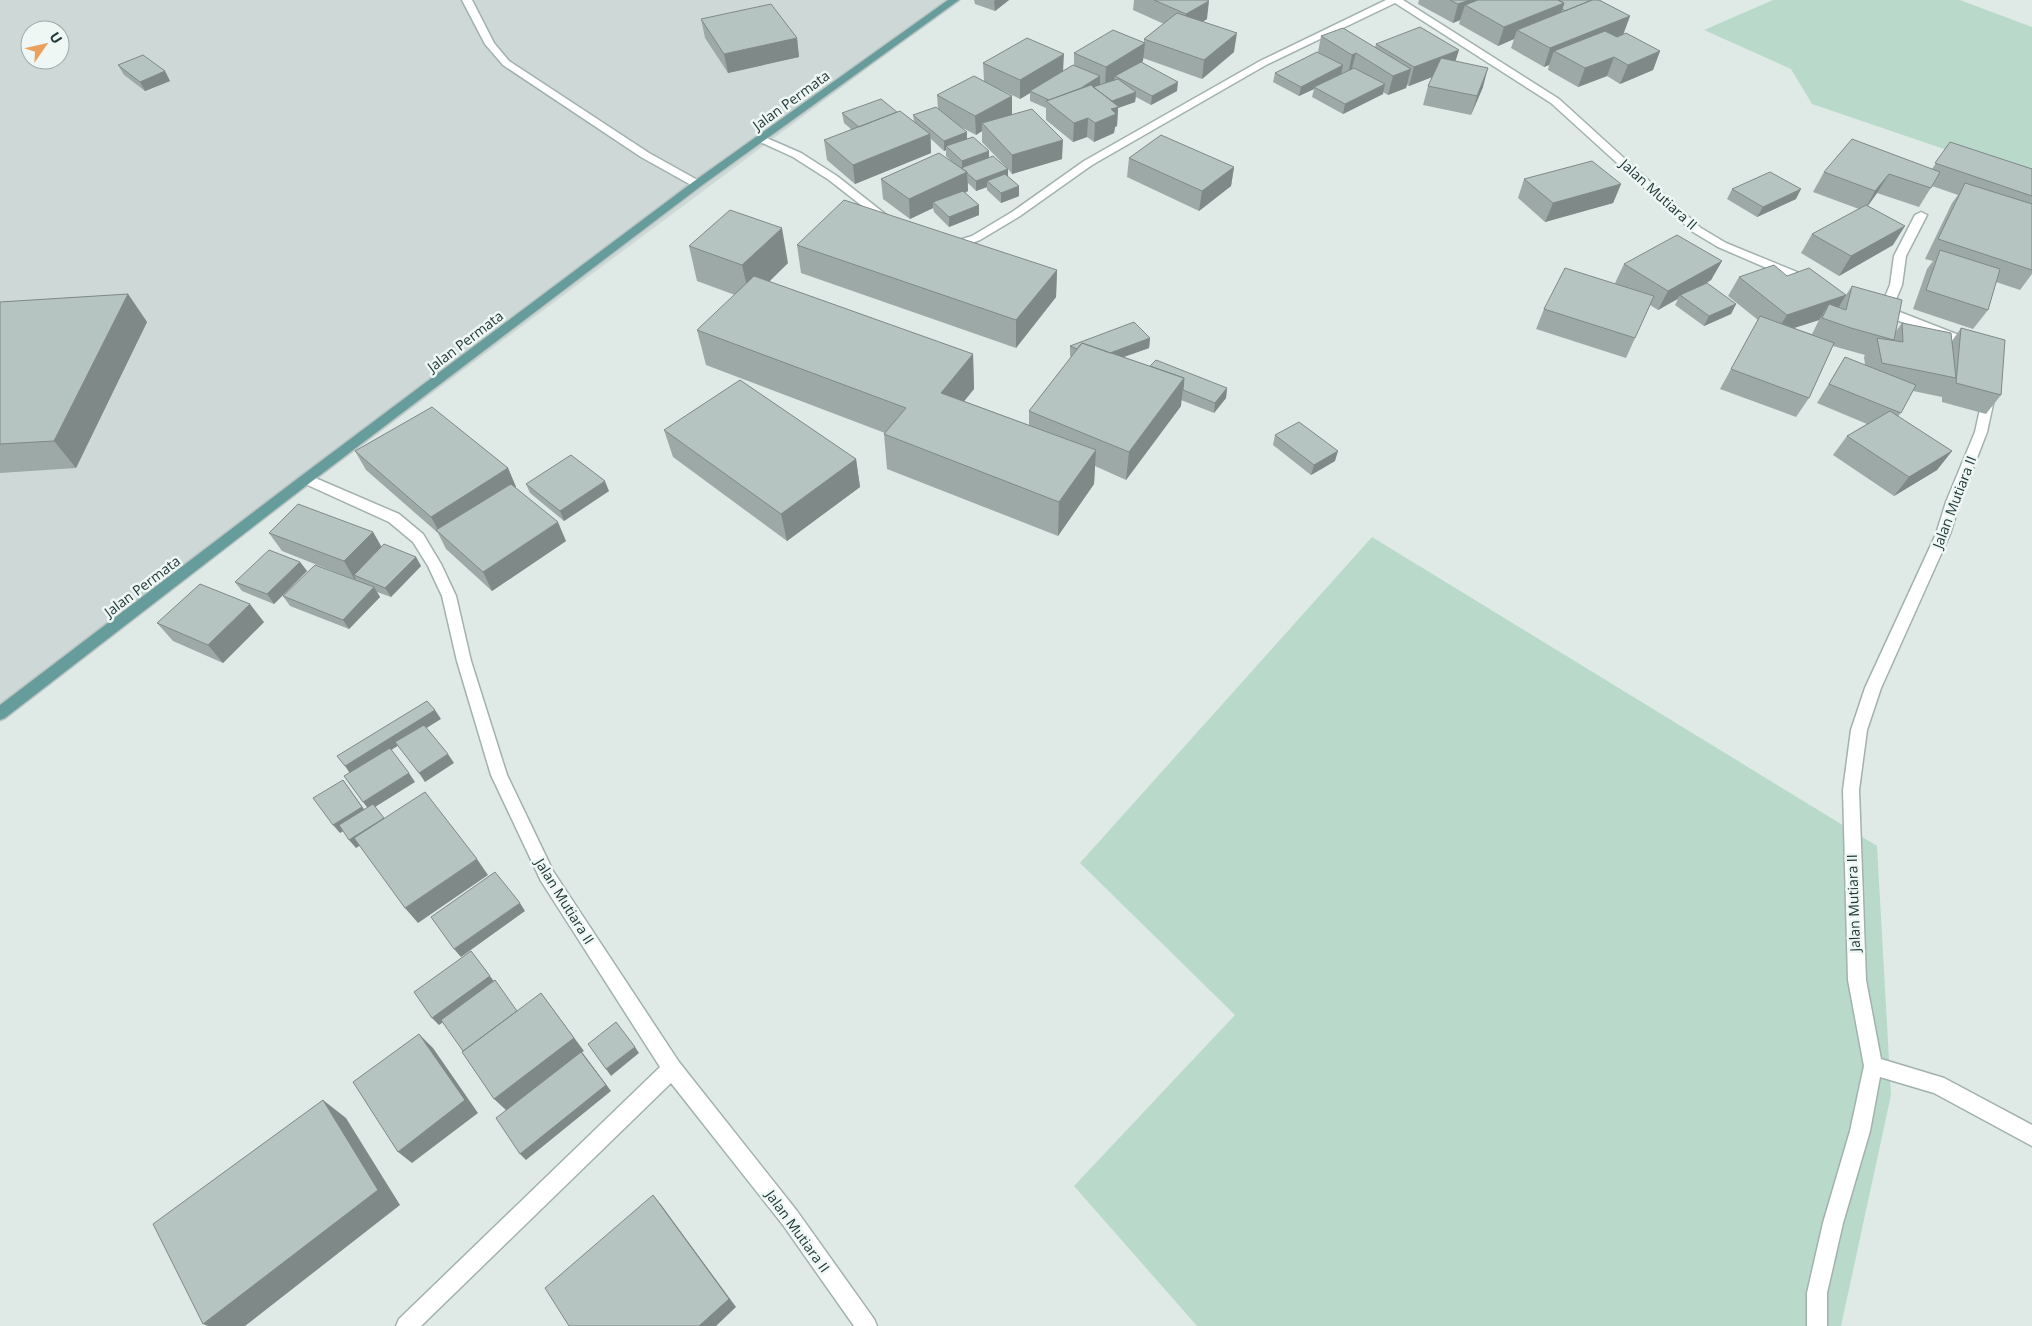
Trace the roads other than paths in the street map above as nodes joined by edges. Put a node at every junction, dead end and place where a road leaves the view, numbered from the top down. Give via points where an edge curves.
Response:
1 (467, 0) edge
2 (954, 0) edge
3 (1393, 0) edge
4 (1397, 0) edge
5 (762, 139) junction
6 (697, 184) junction
7 (1921, 215) dead end
8 (900, 229) edge
9 (940, 245) edge
10 (1823, 287) edge
11 (1867, 304) edge
12 (1885, 311) junction
13 (1986, 351) edge
14 (1990, 377) edge
15 (306, 479) junction
16 (0, 714) edge
17 (1873, 1066) junction
18 (672, 1069) junction
19 (2032, 1136) edge
20 (406, 1326) edge
21 (866, 1326) edge
22 (1816, 1326) edge

1 - 6 street via 490,44 506,62 645,155
2 - 5 main road, Jalan Permata
3 - 9 street via 1263,63 1088,163 976,238 955,246
4 - 10 street, Jalan Mutiara II via 1555,101 1697,230
5 - 6 main road, Jalan Permata
5 - 8 street via 797,155
6 - 15 main road, Jalan Permata
7 - 12 street via 1900,256 1896,285
11 - 12 street
12 - 13 street
14 - 17 street, Jalan Mutiara II via 1982,432 1943,534 1873,688 1859,730 1851,790 1857,980
15 - 16 main road, Jalan Permata
15 - 18 street, Jalan Mutiara II via 394,518 418,538 449,596 464,661 498,775 547,876
17 - 19 street via 1937,1085
17 - 22 street, Jalan Mutiara II via 1860,1131 1817,1293
18 - 20 street
18 - 21 street, Jalan Mutiara II via 790,1218

